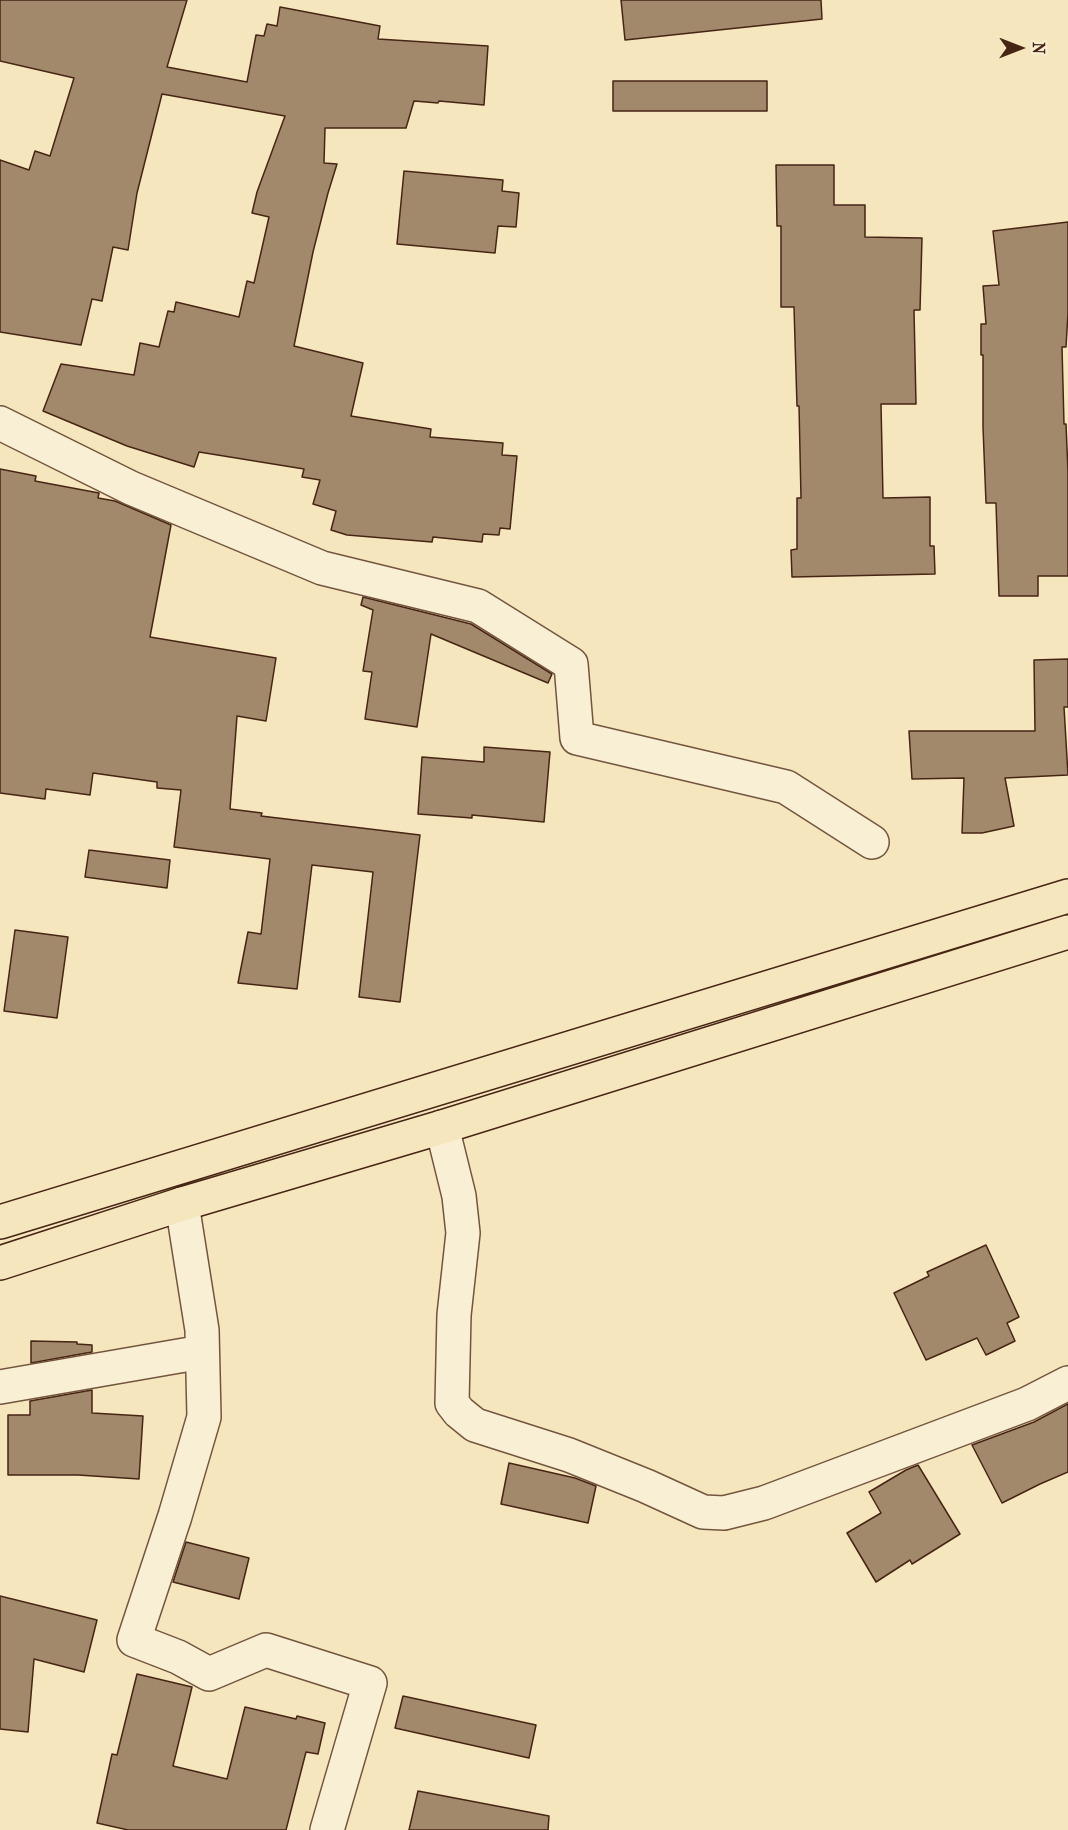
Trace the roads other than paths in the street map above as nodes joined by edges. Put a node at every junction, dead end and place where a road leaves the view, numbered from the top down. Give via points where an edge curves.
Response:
1 (0, 423) edge
2 (872, 842) dead end
3 (1068, 896) edge
4 (1068, 932) edge
5 (442, 1127) junction
6 (182, 1204) junction
7 (0, 1222) edge
8 (0, 1263) edge
9 (202, 1352) junction
10 (1068, 1383) edge
11 (0, 1388) edge
12 (327, 1830) edge

1 - 2 street via 131,488 322,568 478,606 571,664 578,738 786,787
3 - 7 main road
4 - 5 main road
5 - 6 main road
5 - 10 street via 459,1196 463,1233 454,1315 452,1403 475,1425 569,1455 703,1512 724,1513 764,1503 1027,1404
6 - 8 main road
6 - 9 street
9 - 11 street
9 - 12 street via 204,1418 134,1640 209,1674 266,1650 370,1683

